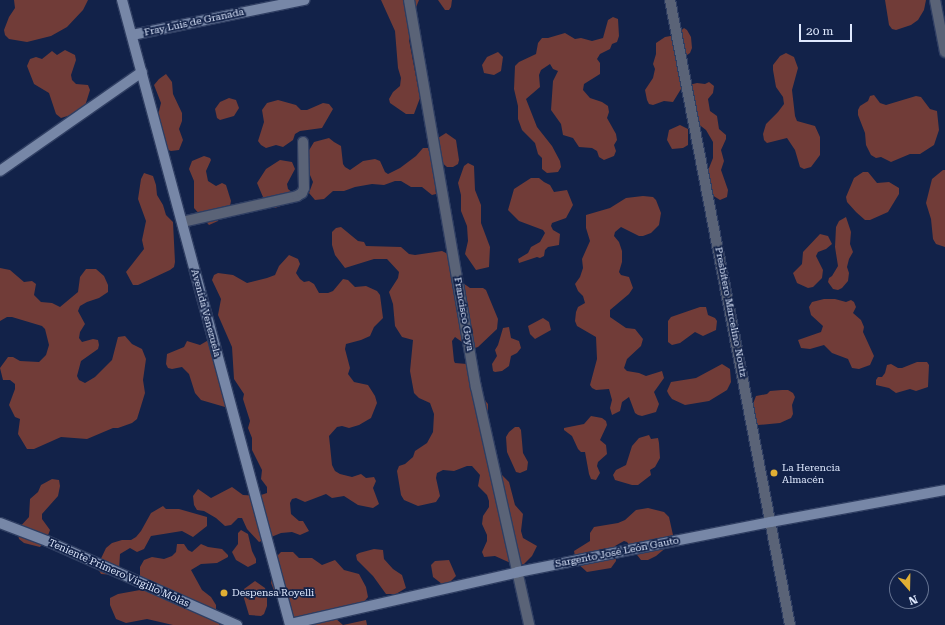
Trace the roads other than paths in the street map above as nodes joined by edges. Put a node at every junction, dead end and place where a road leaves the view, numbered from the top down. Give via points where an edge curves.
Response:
1 (122, 0) edge
2 (304, 0) edge
3 (409, 0) edge
4 (670, 0) edge
5 (935, 0) edge
6 (132, 35) junction
7 (945, 52) edge
8 (142, 72) junction
9 (303, 142) dead end
10 (0, 170) edge
11 (182, 222) junction
12 (945, 490) edge
13 (771, 522) junction
14 (0, 523) edge
15 (518, 572) junction
16 (237, 625) edge
17 (290, 625) edge
18 (529, 625) edge
19 (790, 625) edge

1 - 6 street, Avenida Venezuela
2 - 6 street, Fray Luis de Granada
3 - 15 street, Francisco Goya via 476,387
4 - 13 street, Presbítero Marcelino Noutz
5 - 7 street
6 - 8 street, Avenida Venezuela
8 - 10 street
8 - 11 street, Avenida Venezuela
9 - 11 street via 302,193
11 - 17 street, Avenida Venezuela
12 - 13 street, Sargento José León Gauto
13 - 15 street, Sargento José León Gauto
13 - 19 street, Presbítero Marcelino Noutz
14 - 16 street, Teniente Primero Virgilio Molas via 47,541
15 - 17 street, Sargento José León Gauto
15 - 18 street, Francisco Goya

